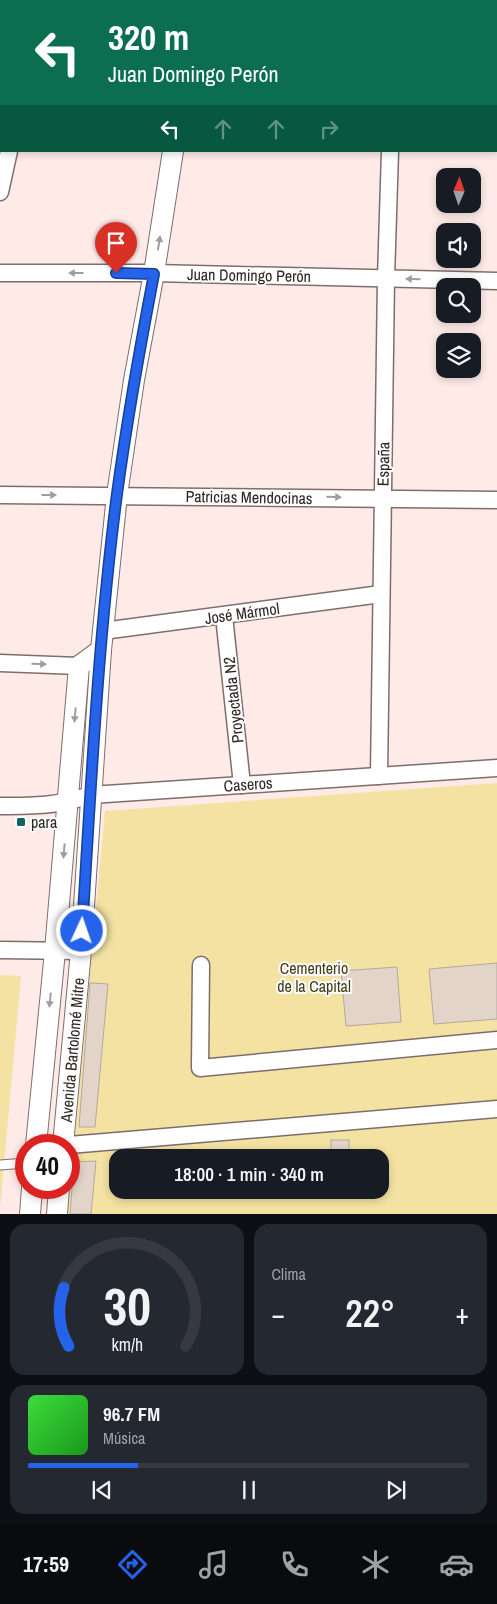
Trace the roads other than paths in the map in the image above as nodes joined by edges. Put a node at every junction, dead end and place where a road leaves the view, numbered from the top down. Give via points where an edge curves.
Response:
1 (9, 152) edge
2 (173, 152) edge
3 (390, 152) edge
4 (0, 192) edge
5 (0, 273) edge
6 (154, 274) junction
7 (386, 278) junction
8 (497, 281) edge
9 (0, 495) edge
10 (117, 495) junction
11 (383, 498) junction
12 (497, 500) edge
13 (381, 594) junction
14 (224, 616) junction
15 (102, 641) junction
16 (0, 663) edge
17 (79, 666) junction
18 (497, 768) edge
19 (379, 776) junction
20 (242, 785) junction
21 (90, 795) junction
22 (68, 802) junction
23 (0, 806) edge
24 (0, 950) edge
25 (55, 951) junction
26 (81, 951) junction
27 (201, 965) dead end
28 (497, 1040) edge
29 (497, 1109) edge
30 (37, 1134) edge
31 (63, 1134) edge
32 (80, 1144) edge
33 (15, 1164) edge
34 (0, 1165) edge
35 (31, 1199) edge
36 (58, 1199) edge
37 (30, 1214) edge
38 (57, 1214) edge

1 - 4 street
6 -> 2 street, Avenida Bartolomé Mitre
3 - 7 street, España
6 -> 5 street, Juan Domingo Perón
6 - 7 street, Juan Domingo Perón
6 - 10 street, Avenida Bartolomé Mitre
8 -> 7 street, Juan Domingo Perón
7 - 11 street, España
9 -> 10 street, Patricias Mendocinas
10 -> 11 street, Patricias Mendocinas
10 - 15 street, Avenida Bartolomé Mitre
11 - 12 street, Patricias Mendocinas
11 - 13 street, España
13 - 14 street, José Mármol
13 - 19 street, España
14 - 15 street, José Mármol
14 - 20 street, Proyectada N2
15 - 17 street, José Mármol
15 - 21 street, Avenida Bartolomé Mitre
16 -> 17 street
17 -> 22 street, Avenida Bartolomé Mitre
18 - 19 street, Caseros
19 - 20 street, Caseros
20 - 21 street, Caseros
21 - 22 street, Caseros
21 - 26 street, Avenida Bartolomé Mitre
22 - 23 street, Caseros
22 -> 25 street, Avenida Bartolomé Mitre
24 - 25 street
25 - 26 street
25 -> 30 street, Avenida Bartolomé Mitre
26 - 31 street, Avenida Bartolomé Mitre
27 - 28 street via 200,1068
29 - 32 street
33 - 34 lane
35 - 37 street
36 - 38 street

